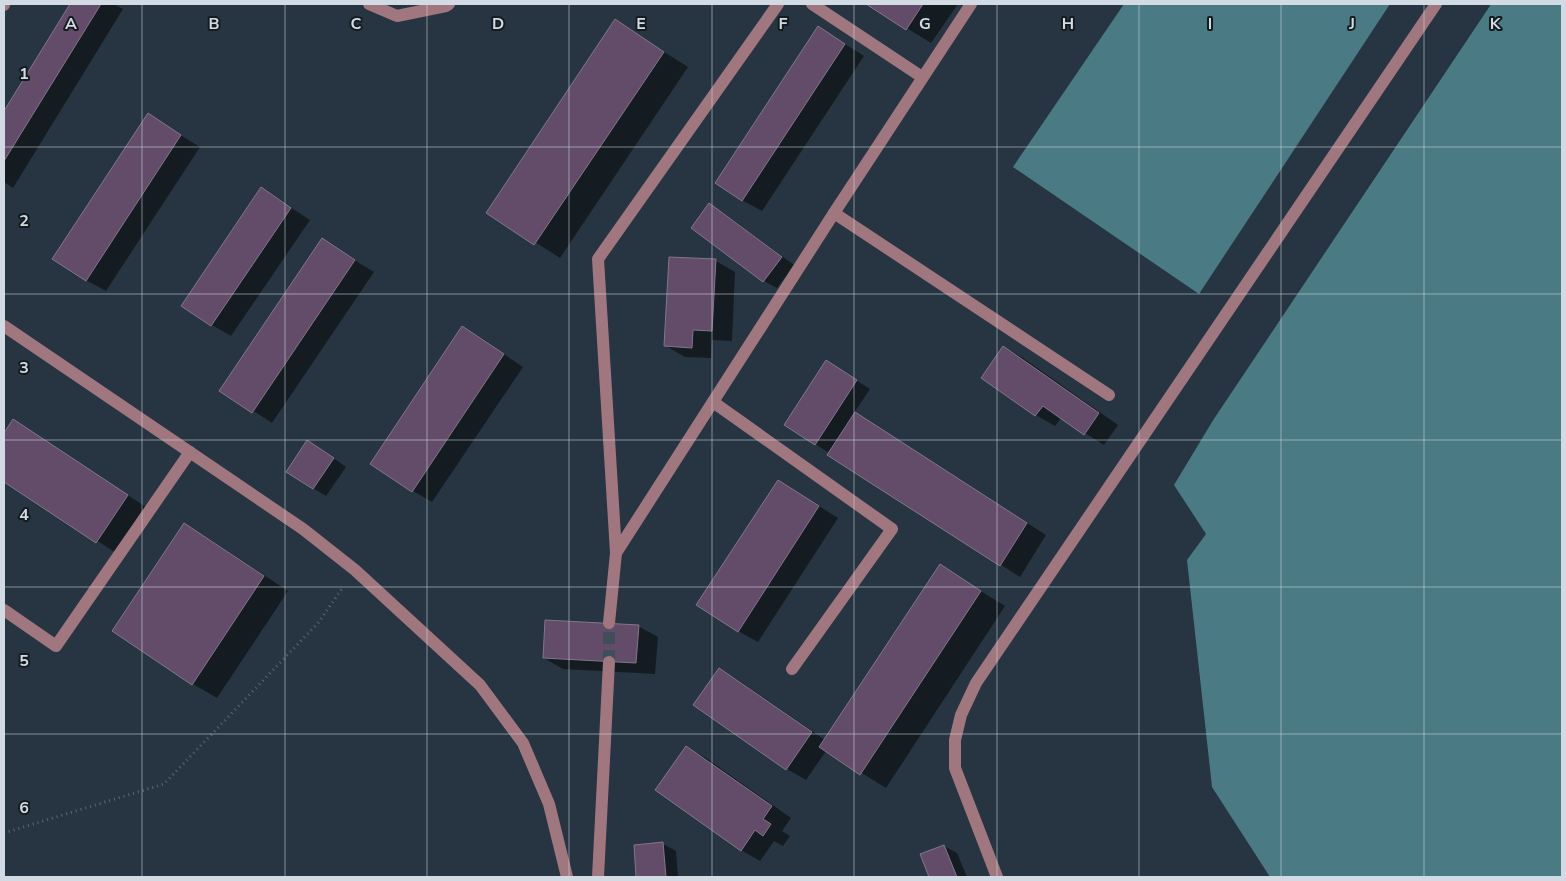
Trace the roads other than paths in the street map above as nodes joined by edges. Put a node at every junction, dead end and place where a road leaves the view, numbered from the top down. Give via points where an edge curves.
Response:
1 (369, 4) edge
2 (449, 4) edge
3 (778, 4) edge
4 (812, 4) edge
5 (971, 4) edge
6 (1436, 4) edge
7 (922, 77) junction
8 (834, 212) junction
9 (4, 326) edge
10 (1109, 395) dead end
11 (713, 402) junction
12 (190, 452) junction
13 (616, 553) junction
14 (4, 610) edge
15 (608, 623) tunnel mouth
16 (608, 662) tunnel mouth
17 (792, 669) dead end
18 (567, 877) edge
19 (598, 877) edge
20 (997, 877) edge

1 - 2 street via 396,16
3 - 13 street via 598,259
4 - 7 street
5 - 7 street
6 - 20 street via 976,683 960,715 955,740 955,768
7 - 8 street
8 - 10 street
8 - 11 street
9 - 12 street
11 - 13 street
11 - 17 street via 892,529
12 - 14 street via 56,646
12 - 18 street via 303,529 355,570 480,686 524,743 549,804
13 - 15 street
16 - 19 street

